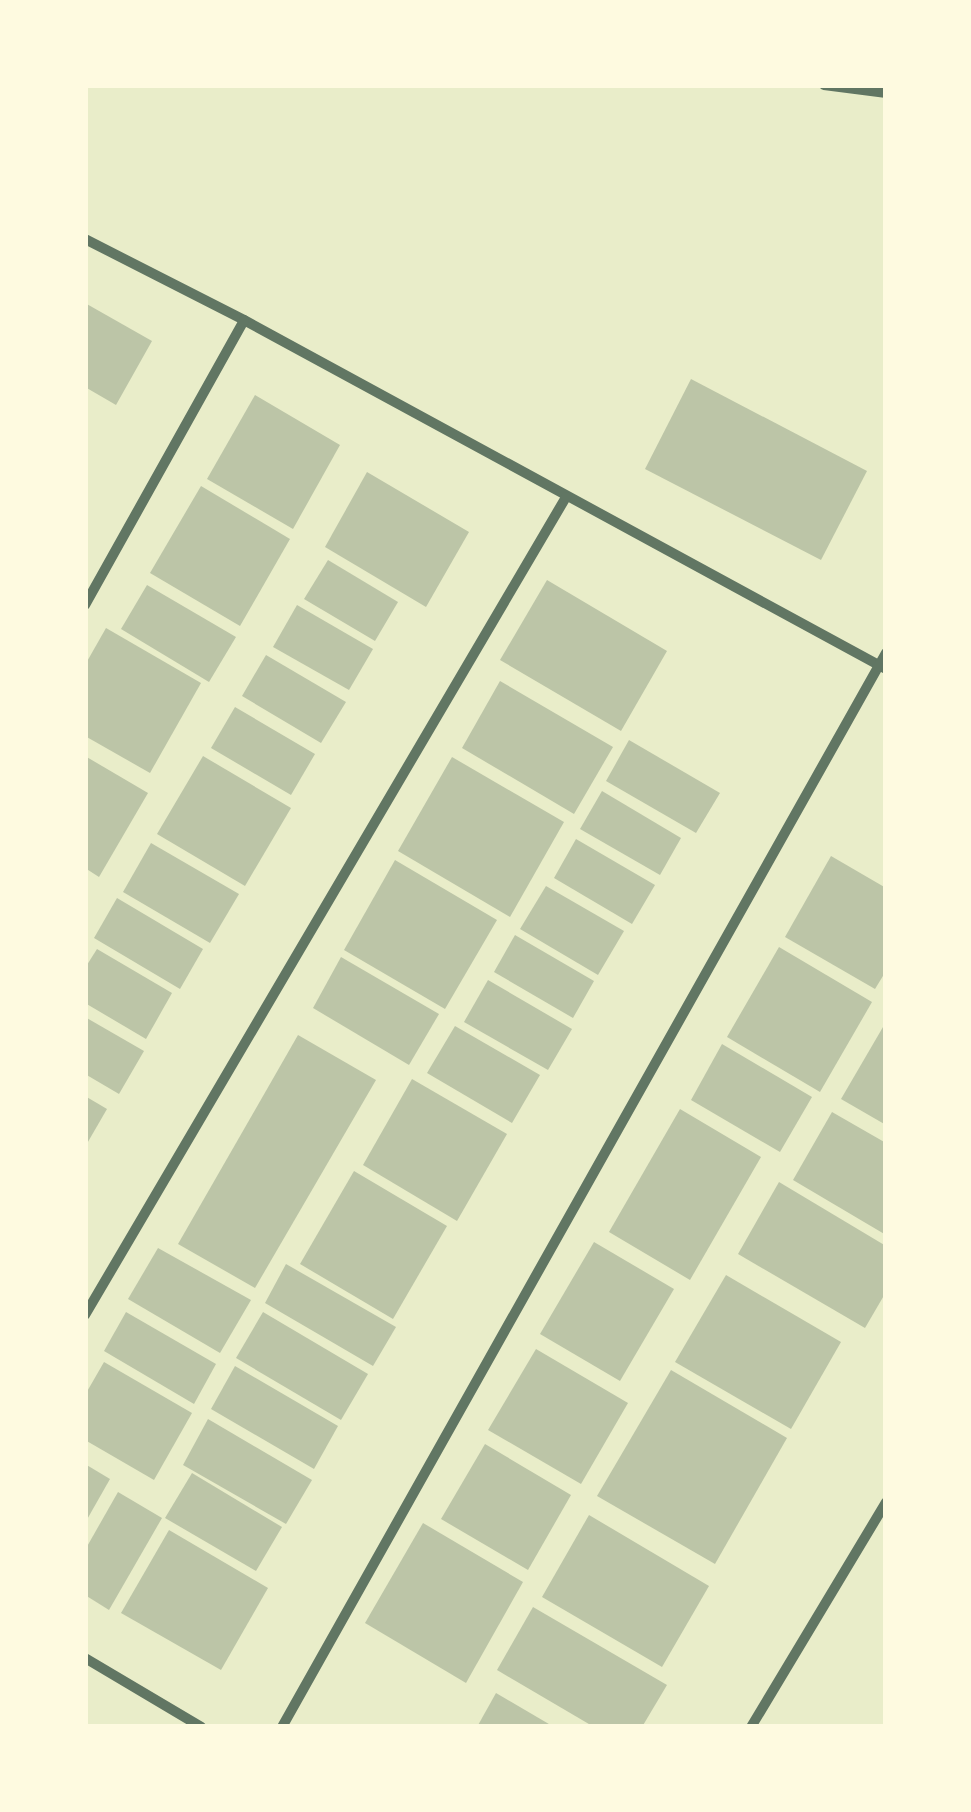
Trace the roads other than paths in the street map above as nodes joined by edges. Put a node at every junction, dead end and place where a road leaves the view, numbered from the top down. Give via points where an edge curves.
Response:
1 (824, 85) edge
2 (886, 93) edge
3 (85, 239) edge
4 (244, 320) junction
5 (566, 497) junction
6 (85, 604) edge
7 (886, 654) edge
8 (883, 668) edge
9 (85, 1315) edge
10 (886, 1502) edge
11 (85, 1658) edge
12 (201, 1727) edge
13 (282, 1727) edge
14 (751, 1727) edge

1 - 2 street
3 - 4 street
4 - 5 street
4 - 6 street
5 - 8 street
5 - 9 street
7 - 8 street
8 - 13 street
10 - 14 street
11 - 12 street

